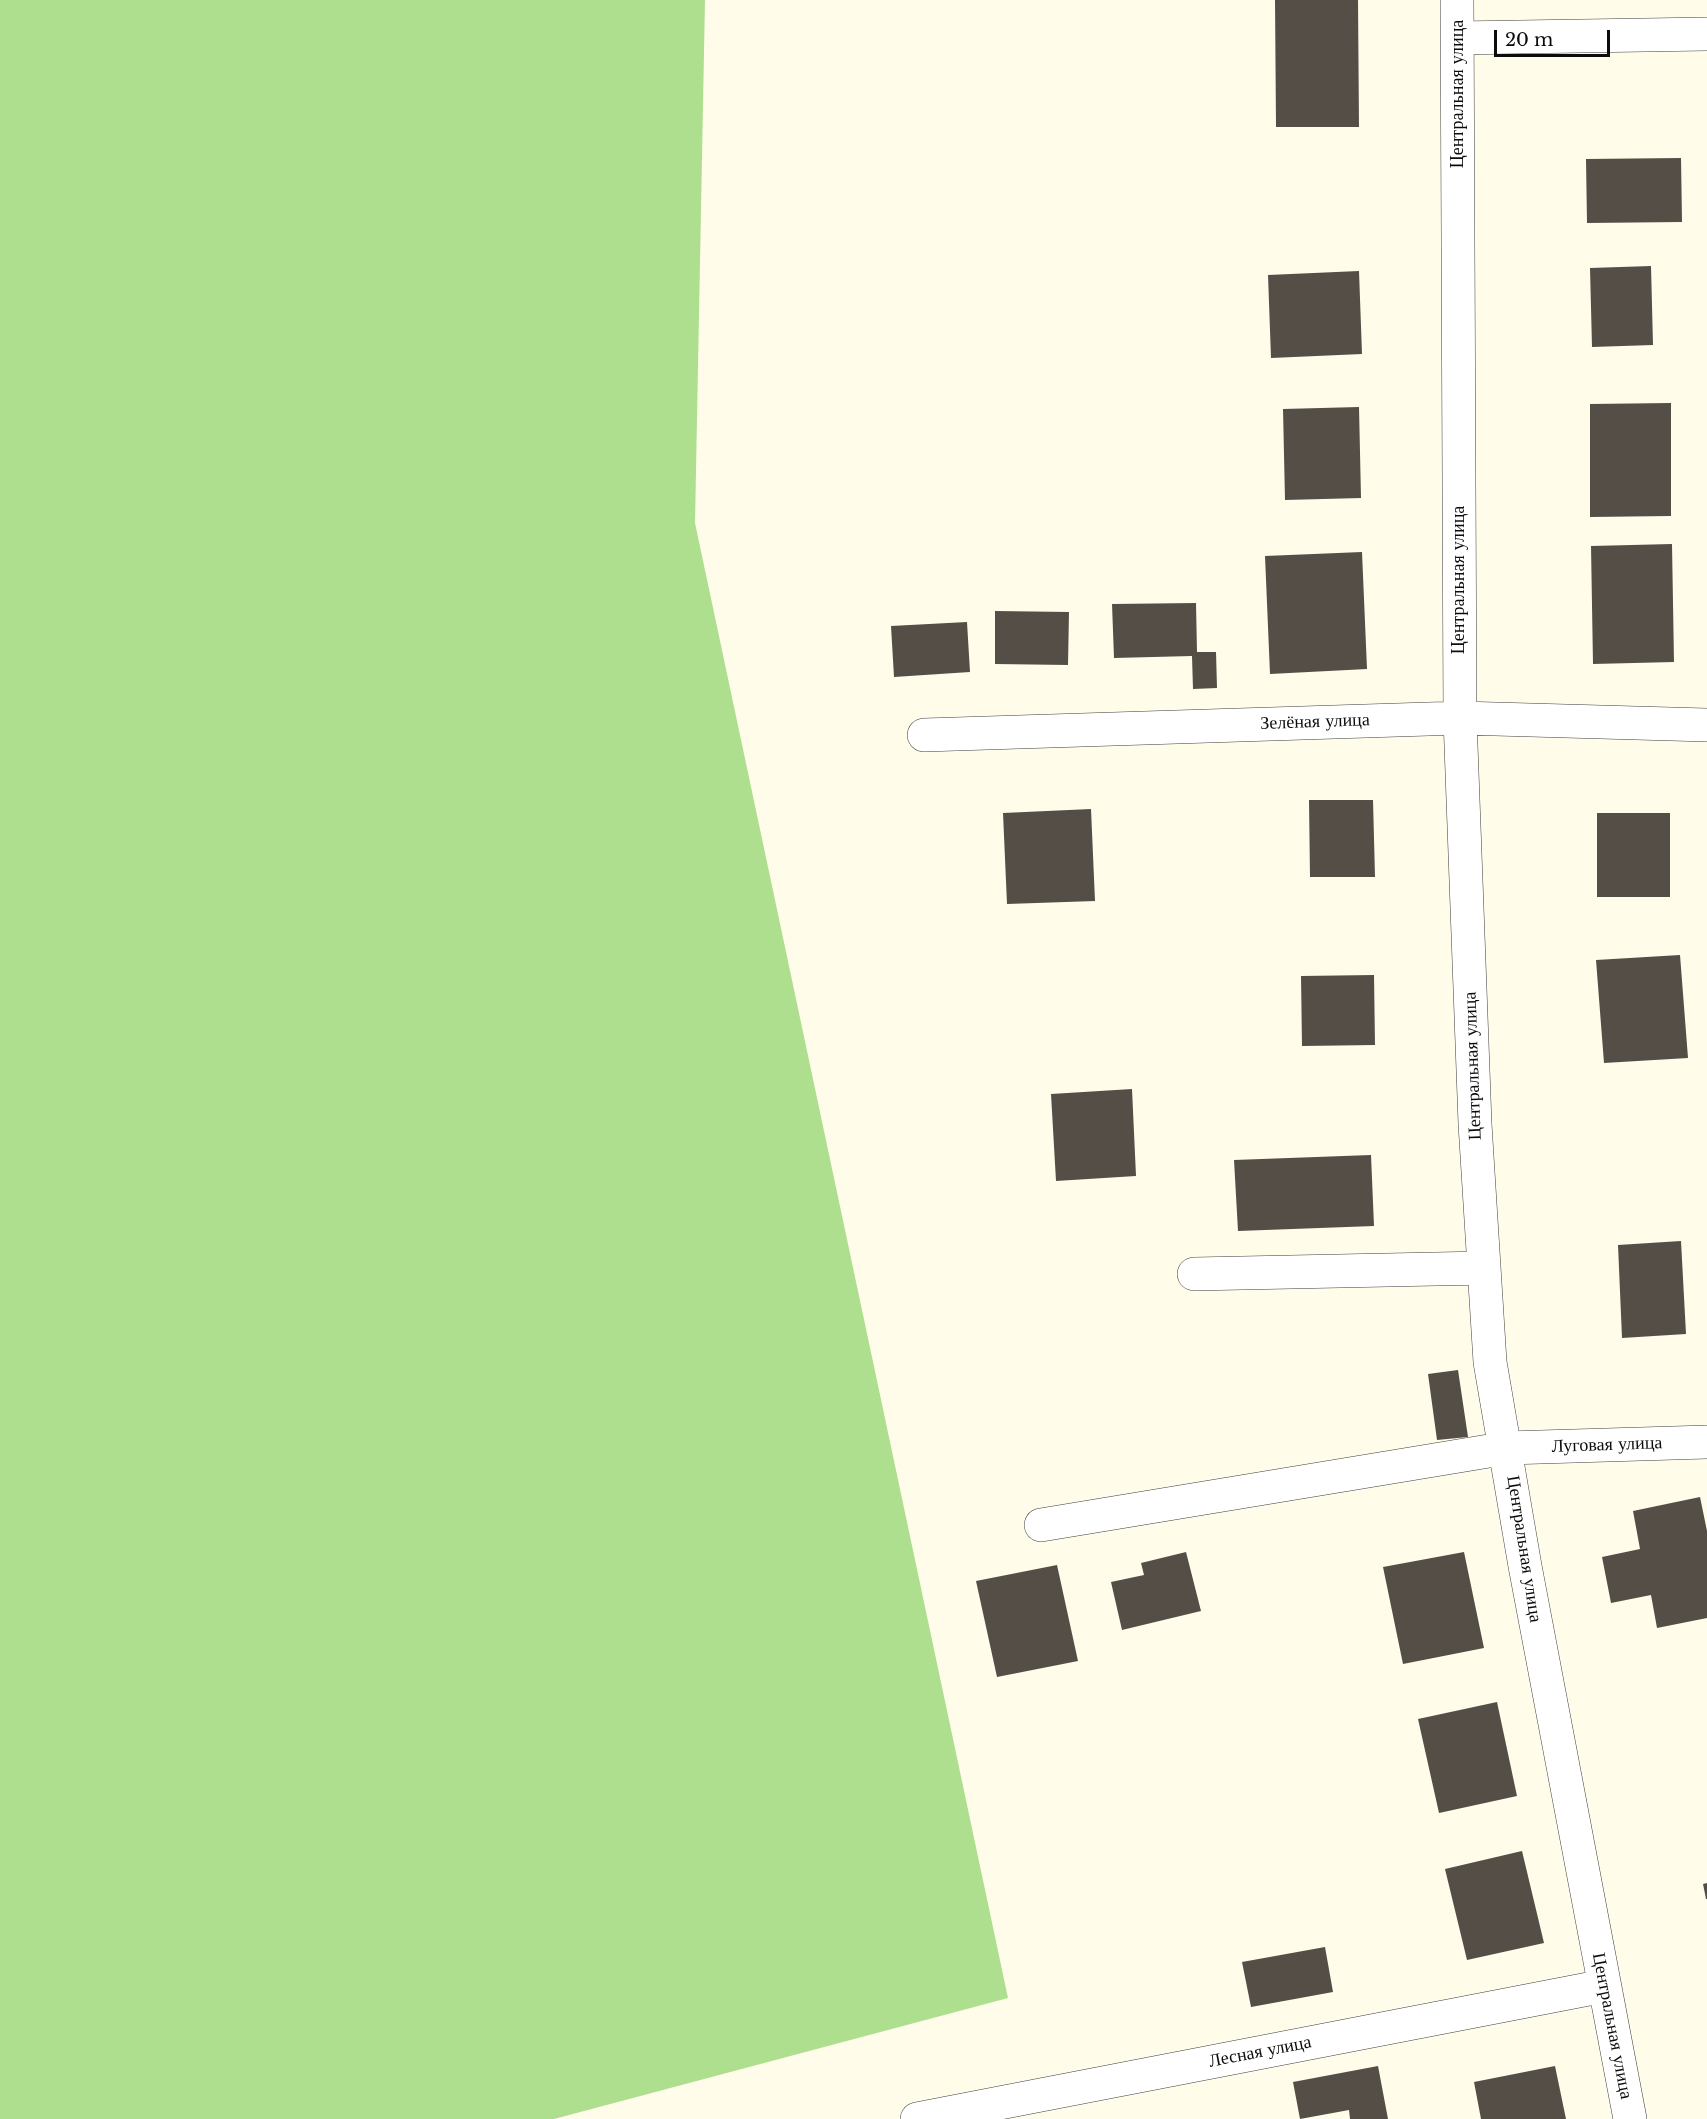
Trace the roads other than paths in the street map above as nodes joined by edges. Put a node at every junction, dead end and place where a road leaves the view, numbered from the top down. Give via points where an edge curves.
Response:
1 (1457, 0) edge
2 (1707, 34) edge
3 (1457, 38) junction
4 (1460, 717) junction
5 (1707, 725) edge
6 (924, 735) dead end
7 (1484, 1268) junction
8 (1194, 1274) dead end
9 (1707, 1442) edge
10 (1507, 1448) junction
11 (1041, 1525) dead end
12 (1604, 1986) junction
13 (916, 2119) edge
14 (1630, 2119) edge

1 - 3 street, Центральная улица
2 - 3 street
3 - 4 street, Центральная улица
4 - 5 street, Зелёная улица
4 - 6 street, Зелёная улица
4 - 7 street, Центральная улица
7 - 8 street
7 - 10 street, Центральная улица via 1491,1362
9 - 10 street, Луговая улица
10 - 11 street, Луговая улица
10 - 12 street, Центральная улица via 1525,1566
12 - 13 street, Лесная улица
12 - 14 street, Центральная улица

